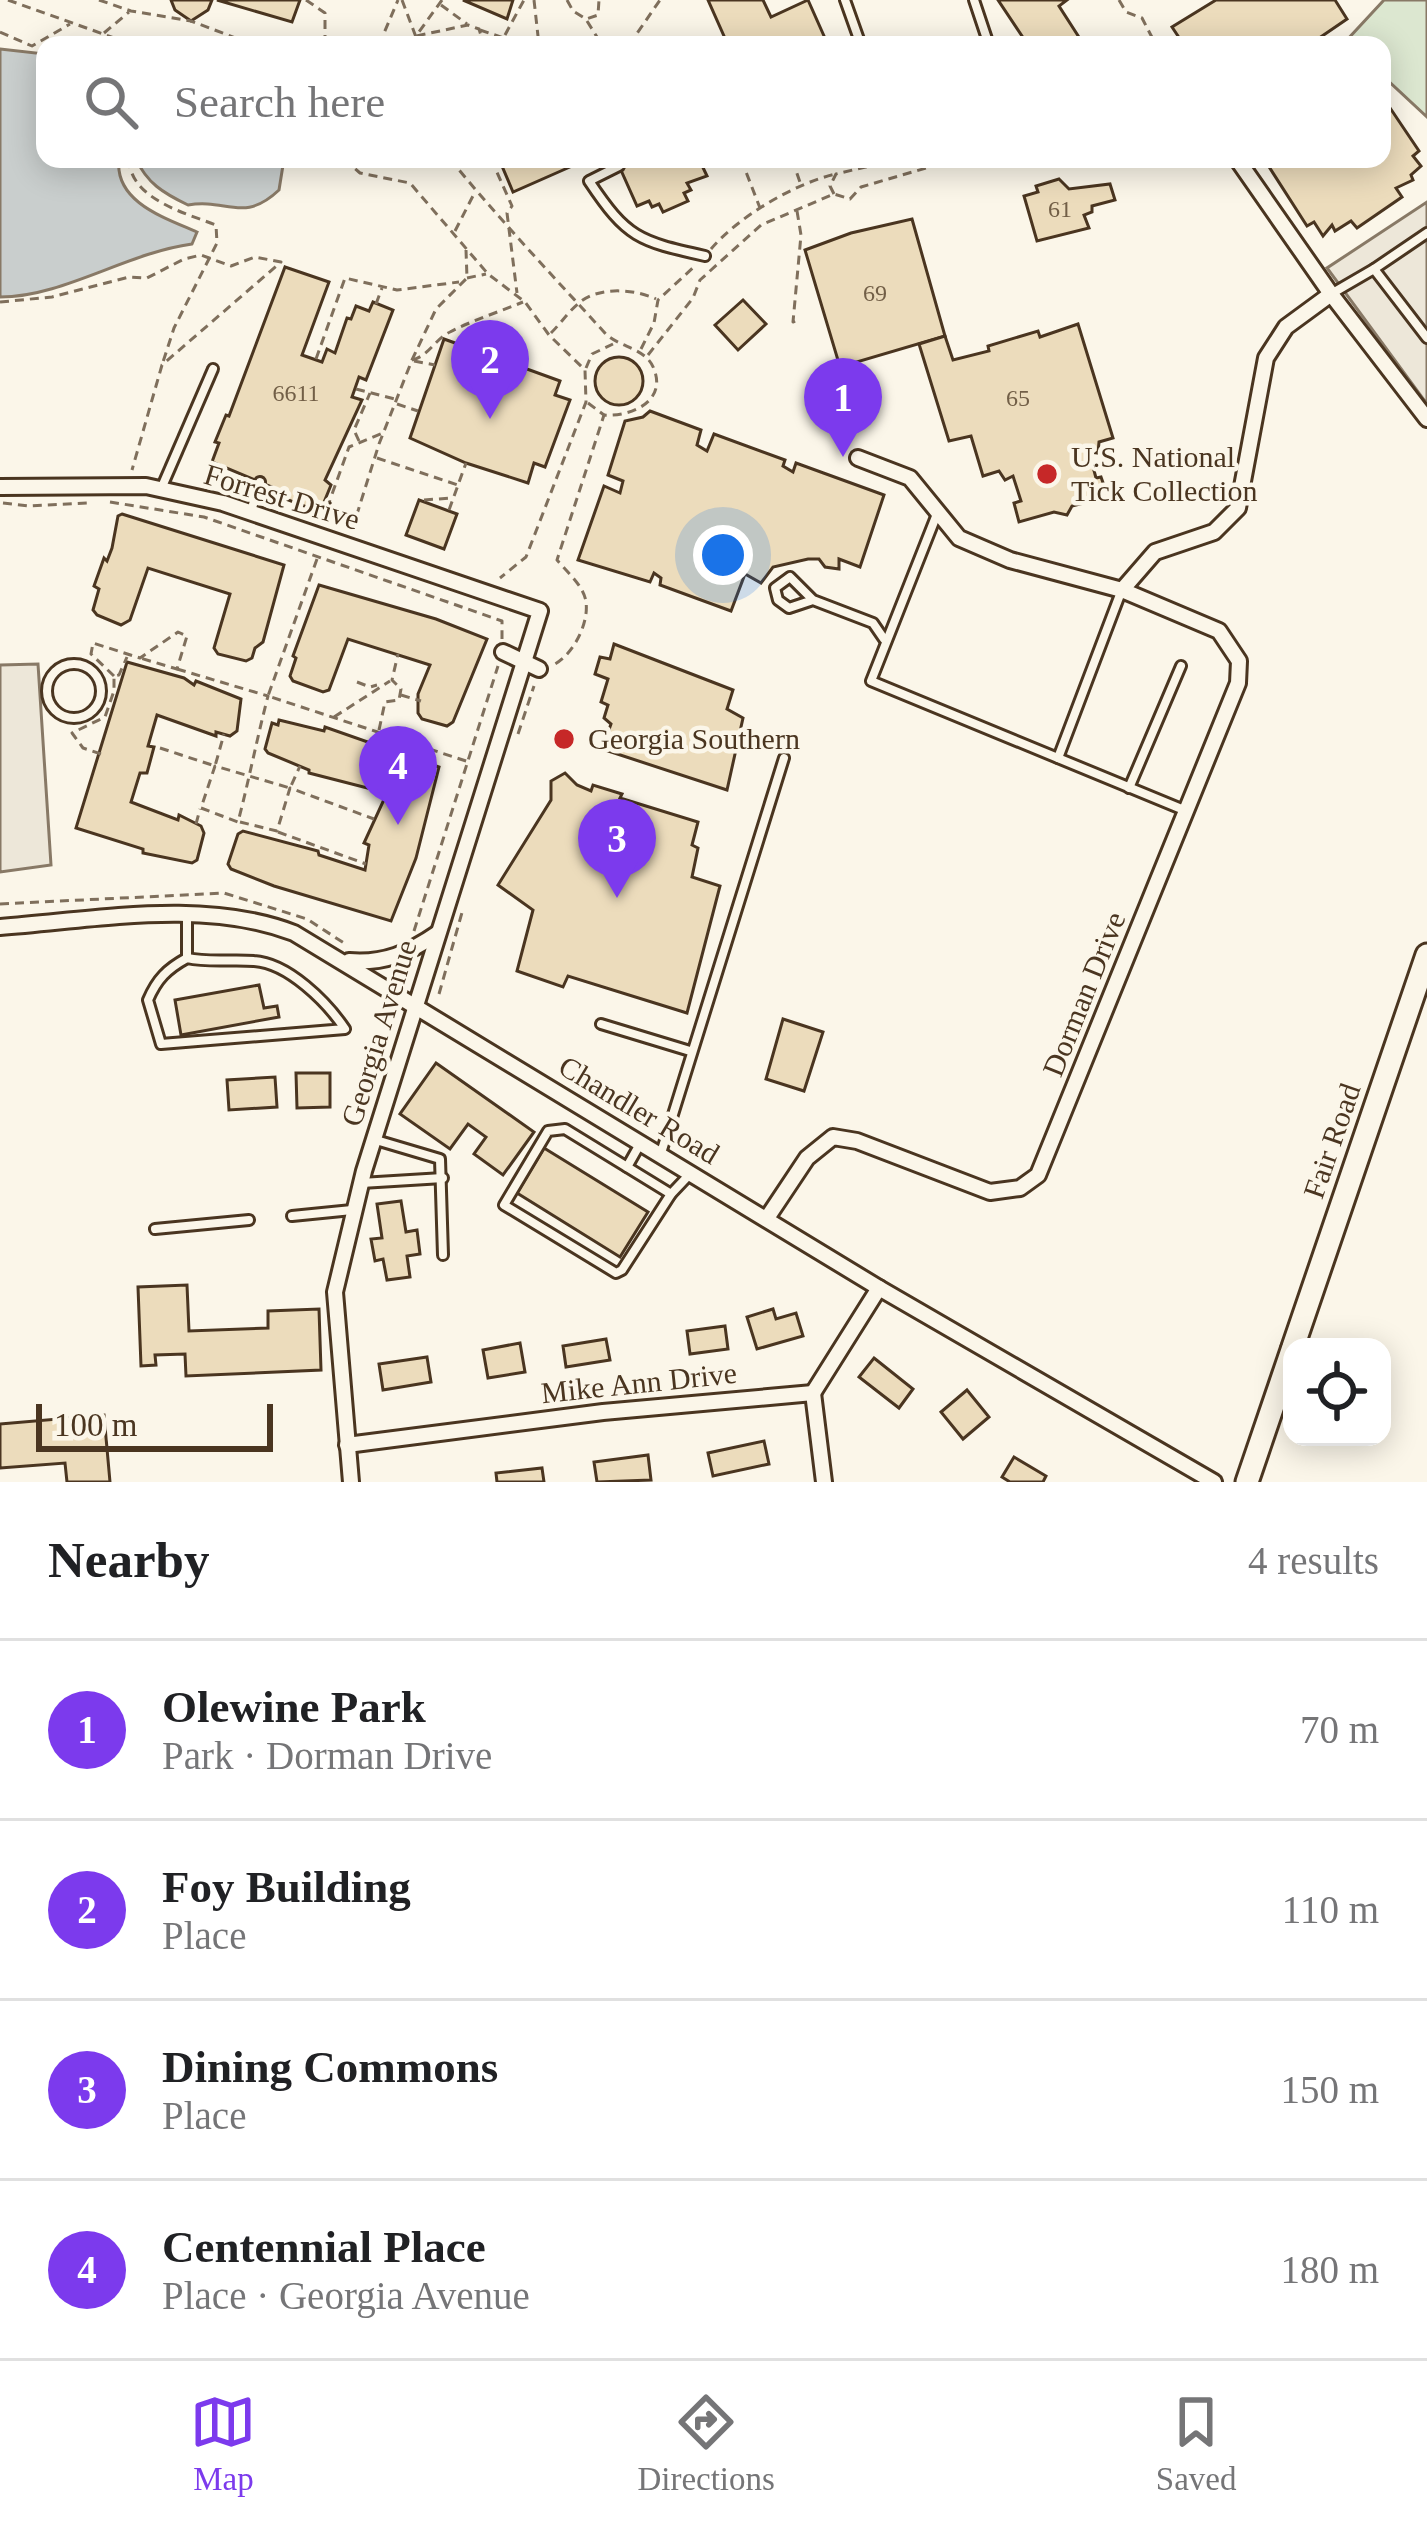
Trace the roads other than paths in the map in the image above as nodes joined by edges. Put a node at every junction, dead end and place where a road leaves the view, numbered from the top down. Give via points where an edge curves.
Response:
1 (844, 0) edge
2 (974, 0) edge
3 (858, 36) edge
4 (986, 36) edge
5 (615, 168) edge
6 (1243, 168) edge
7 (1427, 233) edge
8 (705, 256) road end
9 (1374, 269) junction
10 (1331, 294) junction
11 (1427, 338) edge
12 (213, 369) dead end
13 (1427, 419) edge
14 (858, 458) dead end
15 (260, 482) dead end
16 (0, 487) edge
17 (161, 489) junction
18 (251, 512) junction
19 (938, 512) junction
20 (1122, 590) junction
21 (813, 600) junction
22 (540, 611) joint
23 (884, 640) junction
24 (502, 652) road end
25 (524, 662) junction
26 (1181, 666) dead end
27 (539, 669) road end
28 (50, 702) joint
29 (784, 758) dead end
30 (1058, 758) junction
31 (1129, 788) junction
32 (1186, 811) junction
33 (187, 914) junction
34 (0, 927) edge
35 (438, 933) junction
36 (1427, 955) edge
37 (187, 958) junction
38 (343, 960) junction
39 (415, 1008) junction
40 (601, 1024) dead end
41 (690, 1051) junction
42 (374, 1139) junction
43 (641, 1143) junction
44 (660, 1154) junction
45 (627, 1167) junction
46 (691, 1172) junction
47 (443, 1178) junction
48 (361, 1183) junction
49 (671, 1194) junction
50 (352, 1210) junction
51 (292, 1216) dead end
52 (767, 1218) junction
53 (249, 1220) dead end
54 (155, 1228) dead end
55 (443, 1255) dead end
56 (879, 1288) junction
57 (1296, 1338) edge
58 (1283, 1377) edge
59 (813, 1393) junction
60 (347, 1445) junction
61 (351, 1482) edge
62 (824, 1482) edge
63 (1214, 1482) edge
64 (1247, 1482) edge

1 - 3 lane
2 - 4 lane
5 - 8 lane via 589,181 619,225 651,244
6 - 10 street
7 - 9 lane
9 - 10 lane
9 - 11 lane
10 - 13 street
10 - 20 street via 1286,327 1266,358 1238,508 1214,532 1155,552
12 - 17 lane
14 - 19 street, Dorman Drive via 910,478
15 - 18 lane
16 - 17 street, Forrest Drive
17 - 18 street, Forrest Drive
18 - 22 street, Forrest Drive
19 - 20 street, Dorman Drive via 959,538 1010,560
19 - 23 lane
20 - 30 lane
20 - 32 street, Dorman Drive via 1219,632 1239,661 1238,683
21 - 21 lane via 790,577 775,588 789,608
21 - 23 lane via 873,623
22 - 25 street, Georgia Avenue
23 - 30 lane via 871,681
24 - 25 street
25 - 27 street
25 - 35 street, Georgia Avenue
26 - 31 lane
28 - 28 lane via 65,716 86,716 100,700 99,680 84,665 63,666 49,682
29 - 41 lane
30 - 31 lane
31 - 32 lane
32 - 52 street, Dorman Drive via 1038,1174 1020,1188 991,1192 833,1137 807,1159
33 - 34 street, Chandler Road
33 - 37 lane
33 - 38 street, Chandler Road via 254,918
35 - 38 street via 386,960
35 - 39 street, Georgia Avenue
36 - 57 main road, Fair Road
37 - 37 lane via 168,968 148,1000 161,1044 345,1028 332,1008 270,963
38 - 39 street, Chandler Road
39 - 42 street, Georgia Avenue
39 - 43 street, Chandler Road
40 - 41 lane
41 - 44 lane
42 - 47 lane via 440,1159
42 - 48 street, Georgia Avenue
43 - 44 street, Chandler Road
43 - 45 lane
44 - 46 street, Chandler Road
45 - 49 lane
45 - 49 lane via 565,1129 548,1131 504,1204 609,1272 622,1270
46 - 49 lane
46 - 52 street, Chandler Road
47 - 48 lane
47 - 55 lane
48 - 50 street, Georgia Avenue
50 - 51 lane
50 - 60 street, Georgia Avenue via 335,1292
52 - 56 street, Chandler Road
53 - 54 lane
56 - 59 street
56 - 63 street, Chandler Road
58 - 64 main road, Fair Road
59 - 60 street, Mike Ann Drive
59 - 62 street
60 - 61 street, Georgia Avenue

